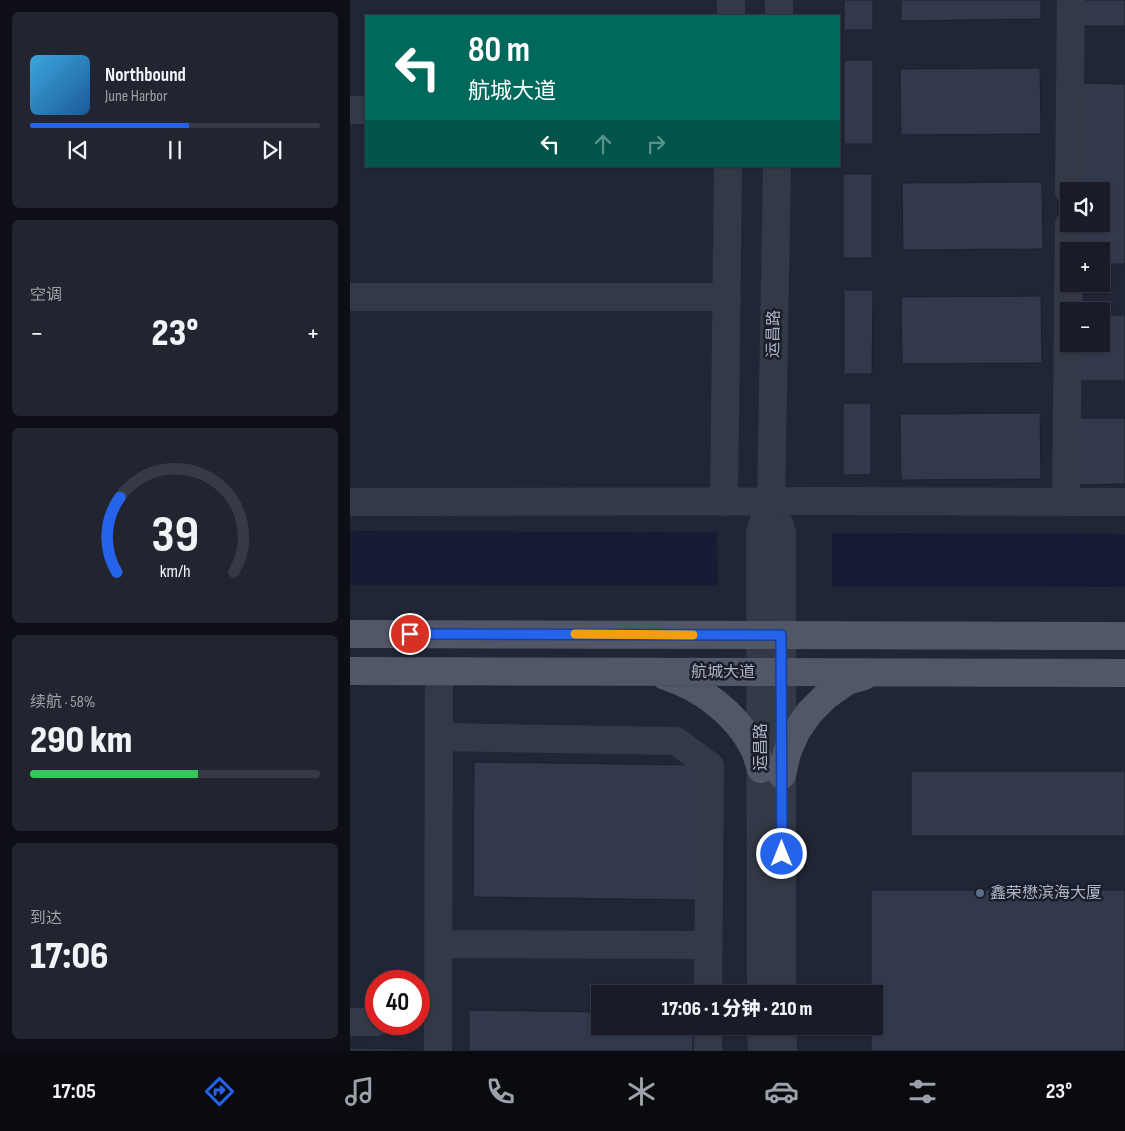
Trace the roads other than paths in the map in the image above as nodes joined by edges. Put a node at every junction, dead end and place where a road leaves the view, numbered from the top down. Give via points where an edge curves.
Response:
1 (731, 0) edge
2 (779, 0) edge
3 (1071, 0) edge
4 (730, 15) edge
5 (779, 15) edge
6 (350, 110) edge
7 (365, 110) edge
8 (728, 167) edge
9 (777, 167) edge
10 (1069, 182) edge
11 (1069, 232) edge
12 (350, 297) edge
13 (727, 297) junction
14 (350, 502) edge
15 (724, 502) junction
16 (771, 502) junction
17 (1066, 502) junction
18 (1125, 502) edge
19 (350, 634) edge
20 (770, 635) junction
21 (1125, 636) edge
22 (350, 671) edge
23 (439, 671) junction
24 (654, 672) junction
25 (771, 672) junction
26 (876, 673) junction
27 (1125, 673) edge
28 (439, 737) junction
29 (771, 772) junction
30 (438, 944) junction
31 (709, 945) junction
32 (708, 985) edge
33 (761, 985) edge
34 (782, 985) edge
35 (430, 1013) edge
36 (350, 1022) edge
37 (365, 1022) edge
38 (430, 1025) edge
39 (708, 1035) edge
40 (762, 1035) edge
41 (782, 1035) edge
42 (438, 1051) edge
43 (708, 1051) edge
44 (762, 1051) edge
45 (782, 1051) edge

1 - 4 street
2 - 5 street
3 - 10 street
6 - 7 street
8 - 13 street
9 - 16 street, 运昌路
11 - 17 street
12 - 13 street
13 - 15 street
14 - 15 street
15 - 16 street
16 - 17 street
16 - 20 street, 运昌路
17 - 18 street
19 - 20 main road
20 - 21 main road
20 - 25 street, 运昌路
22 - 23 main road, 航城大道
23 - 24 main road, 航城大道
23 - 28 street
24 - 25 main road, 航城大道
24 - 29 main road via 679,680 725,711 741,727
25 - 26 main road, 航城大道
25 - 29 street, 运昌路
26 - 27 main road, 航城大道
26 - 29 main road via 847,681 826,696 809,713 787,753
28 - 30 street
28 - 31 street via 676,741 710,766
29 - 33 street, 运昌路
29 - 34 street, 运昌路
30 - 31 street
30 - 35 street
31 - 32 street
36 - 37 street
38 - 42 street
39 - 43 street
40 - 44 street
41 - 45 street

